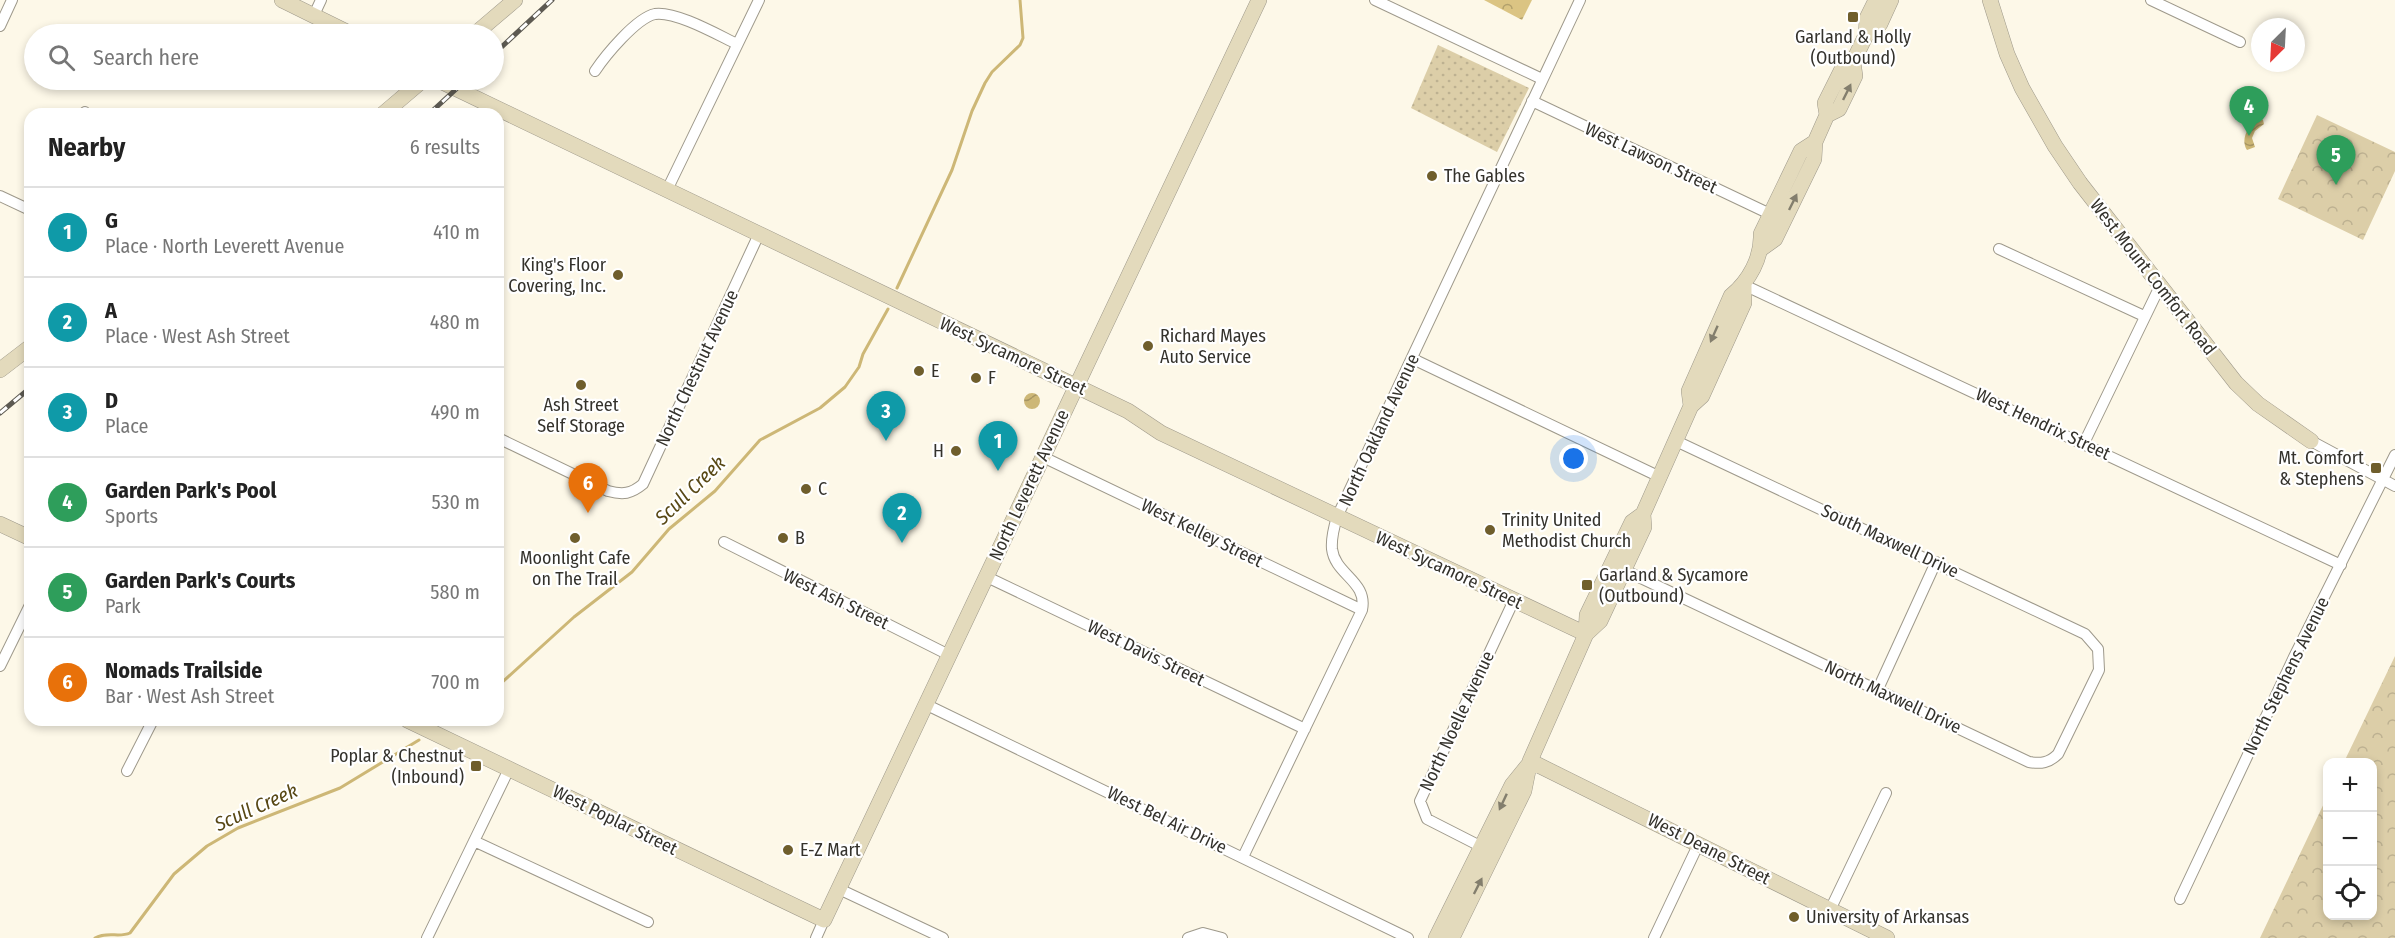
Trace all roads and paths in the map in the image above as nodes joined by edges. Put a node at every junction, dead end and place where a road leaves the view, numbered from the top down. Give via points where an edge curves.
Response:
1 (12, 0) edge
2 (282, 0) edge
3 (321, 0) edge
4 (515, 0) edge
5 (759, 0) edge
6 (1259, 0) edge
7 (1375, 0) edge
8 (1581, 0) edge
9 (1876, 0) edge
10 (1891, 0) edge
11 (1990, 0) edge
12 (2151, 0) edge
13 (314, 15) junction
14 (332, 24) edge
15 (487, 24) edge
16 (0, 26) edge
17 (1866, 35) junction
18 (2240, 42) dead end
19 (737, 44) junction
20 (595, 71) dead end
21 (1542, 79) junction
22 (411, 90) edge
23 (459, 90) edge
24 (1532, 101) junction
25 (390, 108) edge
26 (496, 108) edge
27 (504, 112) edge
28 (1815, 142) junction
29 (667, 190) junction
30 (0, 196) edge
31 (24, 207) edge
32 (1770, 214) junction
33 (759, 234) junction
34 (1761, 249) junction
35 (1999, 249) dead end
36 (2161, 284) junction
37 (1744, 285) junction
38 (2144, 316) junction
39 (24, 350) edge
40 (1413, 359) junction
41 (4, 362) edge
42 (1076, 386) junction
43 (504, 441) edge
44 (1676, 441) junction
45 (2311, 441) joint
46 (2084, 443) junction
47 (2395, 455) edge
48 (1043, 457) junction
49 (1660, 477) junction
50 (2382, 480) junction
51 (2395, 486) edge
52 (1643, 514) junction
53 (1337, 517) junction
54 (0, 524) edge
55 (24, 535) edge
56 (724, 542) dead end
57 (1936, 562) junction
58 (2341, 565) junction
59 (1624, 570) junction
60 (987, 577) junction
61 (1514, 600) junction
62 (1362, 610) junction
63 (24, 617) edge
64 (1586, 634) junction
65 (2098, 649) joint
66 (949, 655) junction
67 (0, 666) edge
68 (1878, 689) junction
69 (926, 704) junction
70 (150, 726) edge
71 (419, 726) edge
72 (1305, 729) junction
73 (1530, 761) junction
74 (509, 769) junction
75 (127, 771) dead end
76 (1886, 793) dead end
77 (474, 841) junction
78 (1700, 843) junction
79 (1482, 847) junction
80 (1243, 857) junction
81 (839, 888) junction
82 (2180, 899) dead end
83 (1830, 910) junction
84 (824, 920) junction
85 (648, 922) dead end
86 (427, 938) edge
87 (816, 938) edge
88 (943, 938) edge
89 (1188, 938) edge
90 (1222, 938) edge
91 (1408, 938) edge
92 (1436, 938) edge
93 (1452, 938) edge
94 (1654, 938) edge
95 (1887, 938) edge

1 - 16 street
2 - 13 street
3 - 13 street
4 - 15 street
5 - 19 street
6 - 42 street, North Leverett Avenue
7 - 21 street
8 - 21 street, North Oakland Avenue
9 - 17 street via 1867,18
10 - 17 street via 1880,24
11 - 36 street, West Mount Comfort Road via 2007,54 2043,126 2080,183
12 - 18 street
13 - 14 street
17 - 28 street via 1853,62 1855,76 1839,109 1827,115
19 - 20 street via 688,22 654,14 607,54
19 - 29 street
21 - 24 street, North Oakland Avenue
22 - 25 street
23 - 26 street, West Sycamore Street
24 - 32 street, West Lawson Street
24 - 40 street, North Oakland Avenue
27 - 29 street, West Sycamore Street
28 - 32 street via 1801,152
34 -> 28 street via 1775,239 1814,159
29 - 33 street, West Sycamore Street
30 - 31 street
32 - 34 street via 1761,234
33 - 42 street, West Sycamore Street
33 - 43 street, North Chestnut Avenue via 643,484 625,494 608,491
34 - 37 street
35 - 38 street
36 - 38 street
36 - 45 street, West Mount Comfort Road via 2236,383 2258,404
37 - 44 street via 1744,303 1702,396 1691,406
37 - 46 street, West Hendrix Street
38 - 46 street
39 - 41 street
40 - 49 street
40 - 53 street, North Oakland Avenue
42 - 48 street, North Leverett Avenue
42 - 53 street, West Sycamore Street via 1128,411 1161,434
44 - 49 street
44 - 57 street, South Maxwell Drive
45 - 50 street, West Mount Comfort Road
46 - 58 street, West Hendrix Street
47 - 50 street, North Stephens Avenue
48 - 60 street, North Leverett Avenue
48 - 62 street, West Kelley Street
49 - 52 street
50 - 51 street, West Mount Comfort Road
50 - 58 street, North Stephens Avenue
52 - 59 street via 1644,527
52 - 64 street via 1632,522 1587,615
53 - 61 street, West Sycamore Street
53 - 62 street, North Oakland Avenue via 1332,551 1338,565 1361,589
54 - 55 street
56 - 66 street, West Ash Street
57 - 65 street, South Maxwell Drive via 2085,634
57 - 68 street
58 - 82 street, North Stephens Avenue
59 - 64 street via 1600,621
59 - 68 street, North Maxwell Drive
60 - 66 street, North Leverett Avenue
60 - 72 street, West Davis Street
61 - 64 street, West Sycamore Street
61 - 79 street, North Noelle Avenue via 1420,801 1427,819
62 - 72 street
63 - 67 street
64 - 73 street
65 - 68 street, North Maxwell Drive via 2099,670 2064,744 2051,760 2041,764 2029,762
66 - 69 street, North Leverett Avenue
69 - 80 street, West Bel Air Drive
69 - 81 street, North Leverett Avenue
70 - 75 street
71 - 74 street, West Poplar Street
72 - 80 street
73 - 78 street, West Deane Street
73 -> 79 street via 1512,785
93 -> 73 street via 1524,790
74 - 77 street
74 - 84 street, West Poplar Street
76 - 83 street
77 - 85 street
77 - 86 street
78 - 83 street, West Deane Street
78 - 94 street
79 - 92 street
80 - 91 street, West Bel Air Drive
81 - 84 street, North Leverett Avenue
81 - 88 street
83 - 95 street, West Deane Street
84 - 87 street, North Leverett Avenue
89 - 90 street via 1203,933

